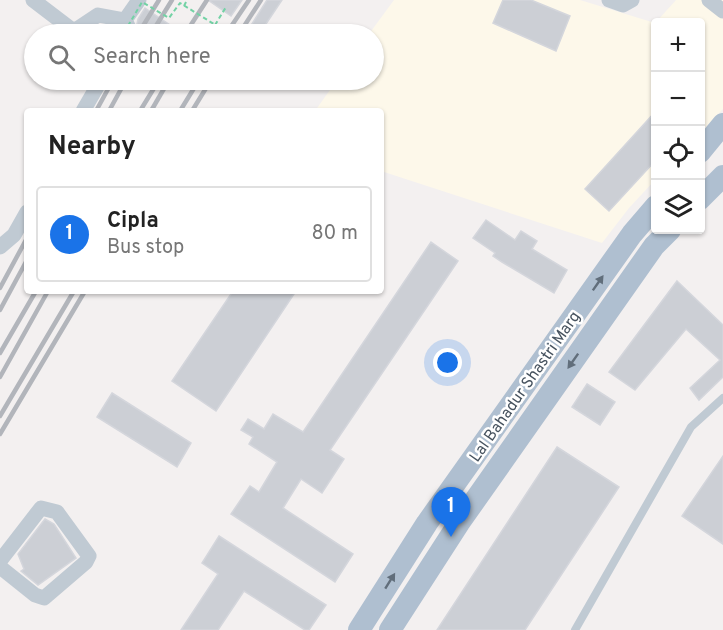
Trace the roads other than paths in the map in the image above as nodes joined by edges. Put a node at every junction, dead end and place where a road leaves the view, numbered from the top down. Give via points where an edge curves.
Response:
1 (33, 0) edge
2 (140, 0) edge
3 (609, 0) edge
4 (632, 0) edge
5 (709, 0) edge
6 (723, 10) edge
7 (64, 24) edge
8 (84, 24) edge
9 (119, 24) edge
10 (128, 24) edge
11 (95, 90) edge
12 (85, 108) edge
13 (723, 124) edge
14 (705, 146) edge
15 (723, 176) edge
16 (705, 194) edge
17 (651, 212) edge
18 (24, 217) edge
19 (666, 234) edge
20 (0, 247) edge
21 (723, 398) edge
22 (438, 508) junction
23 (459, 523) junction
24 (0, 561) edge
25 (0, 567) edge
26 (359, 630) edge
27 (390, 630) edge
28 (575, 630) edge

1 - 7 street
2 - 10 street
3 - 4 street via 623,5
5 - 6 street
8 - 9 street via 98,15
11 - 12 street
13 - 14 main road
15 - 16 main road
22 -> 17 main road, Lal Bahadur Shastri Marg
18 - 20 street via 14,235
19 -> 23 main road, Lal Bahadur Shastri Marg
21 - 28 lane via 691,427
22 - 23 main road
26 -> 22 main road, Lal Bahadur Shastri Marg
23 - 27 main road, Lal Bahadur Shastri Marg
24 - 25 street via 41,508 57,512 89,556 44,598

